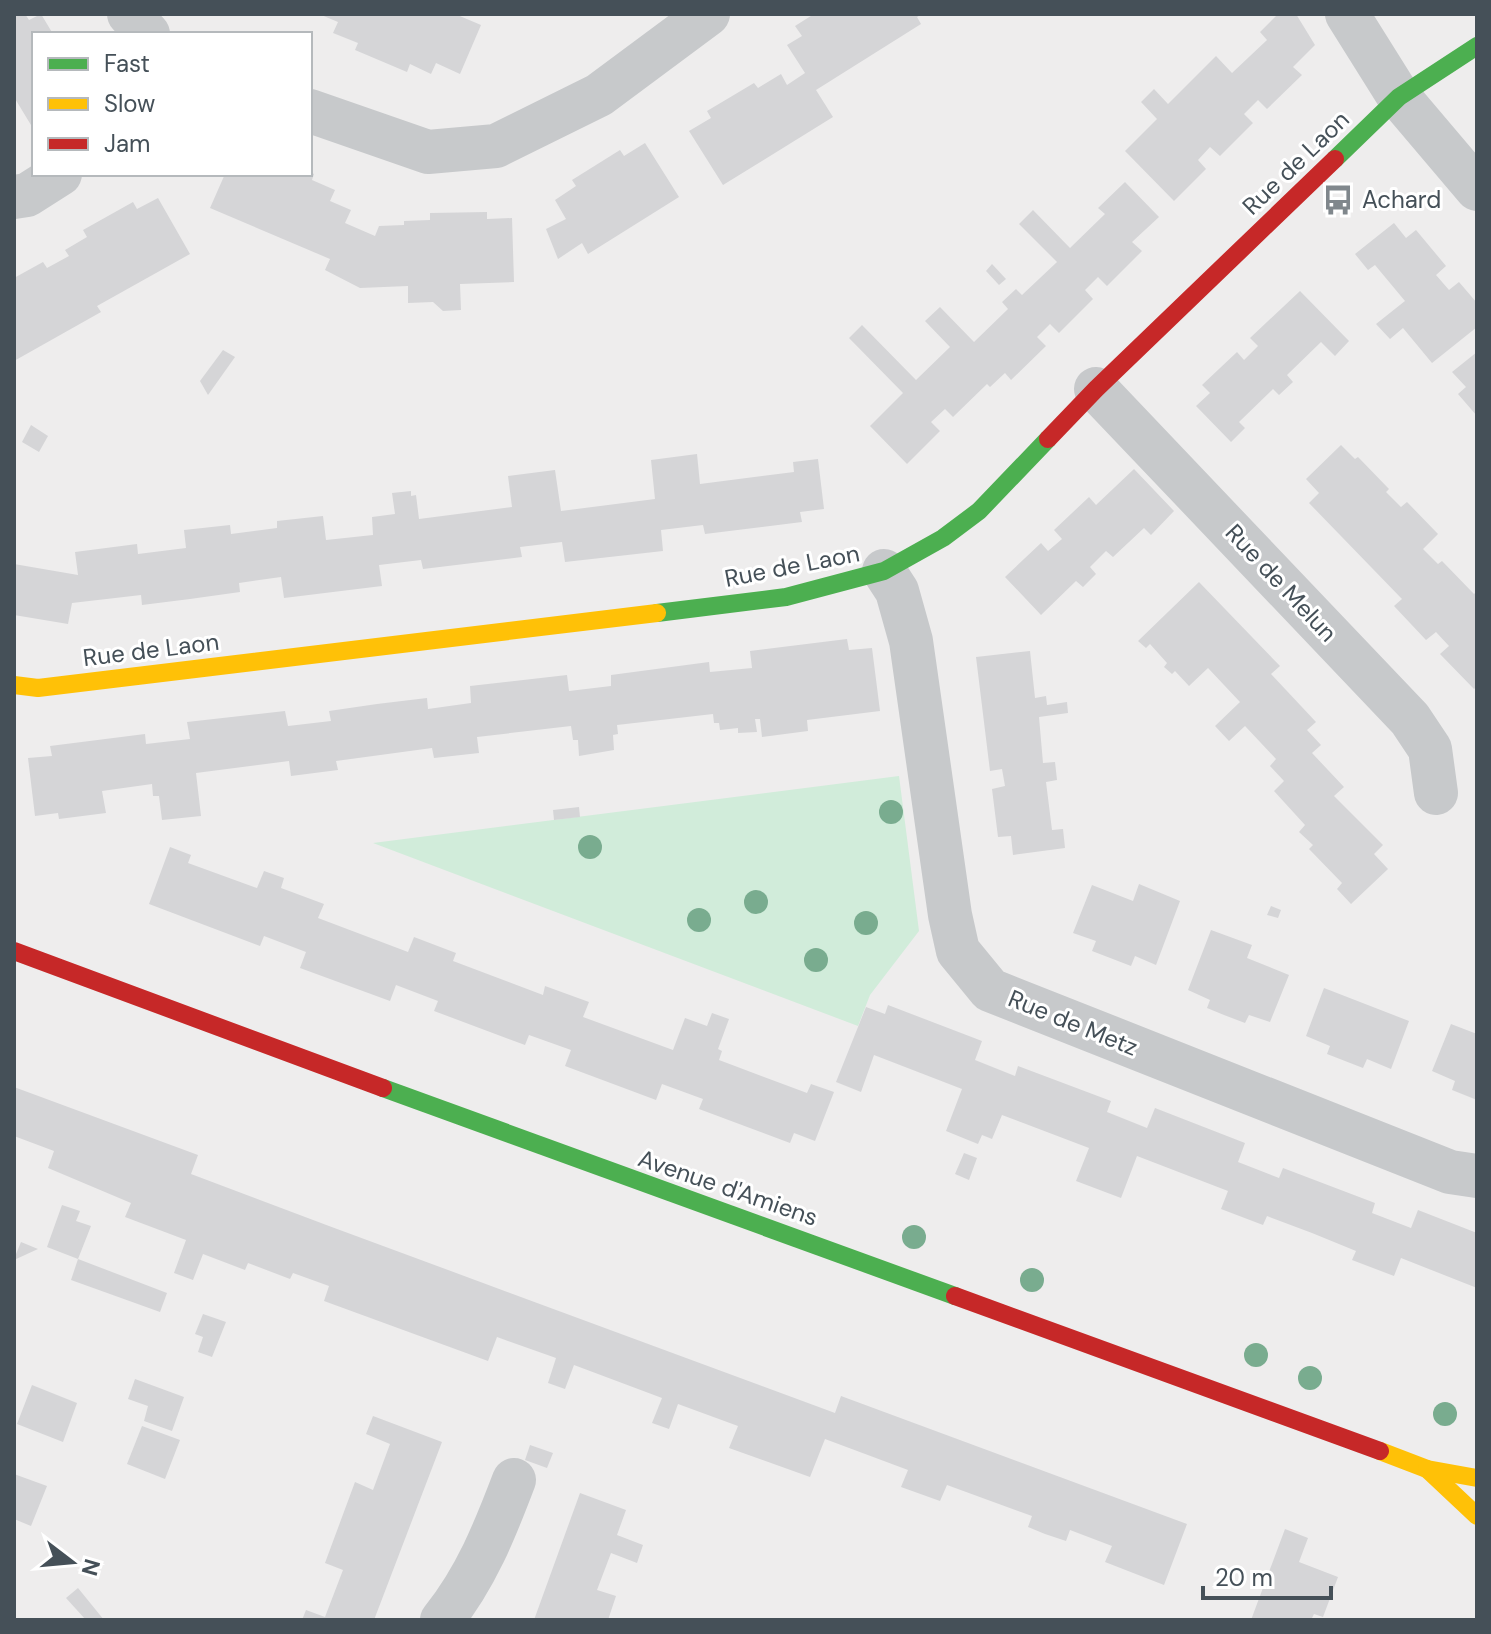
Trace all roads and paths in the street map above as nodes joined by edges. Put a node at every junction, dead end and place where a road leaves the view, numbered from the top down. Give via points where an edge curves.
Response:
1 (129, 14) edge
2 (708, 14) edge
3 (1347, 14) edge
4 (146, 32) edge
5 (1477, 46) edge
6 (1399, 97) junction
7 (312, 112) edge
8 (1466, 175) edge
9 (57, 176) edge
10 (14, 197) edge
11 (1096, 389) junction
12 (884, 571) junction
13 (14, 685) edge
14 (1436, 793) dead end
15 (14, 951) edge
16 (1477, 1176) edge
17 (1427, 1469) junction
18 (1477, 1478) edge
19 (514, 1480) dead end
20 (1477, 1516) edge
21 (442, 1620) edge

1 - 4 street
2 - 7 street via 599,95 496,146 428,152
3 - 6 street
5 - 6 street, Rue de Laon
6 - 8 street
6 - 11 street, Rue de Laon
9 - 10 street
11 - 12 street, Rue de Laon via 979,511
11 - 14 street, Rue de Melun via 1410,719 1430,749
12 - 13 street, Rue de Laon via 786,597 38,688
12 - 16 street, Rue de Metz via 897,591 911,641 958,951 990,990 1450,1172
15 - 17 street, Avenue d'Amiens
17 - 18 street
17 - 20 street
19 - 21 street via 481,1560

